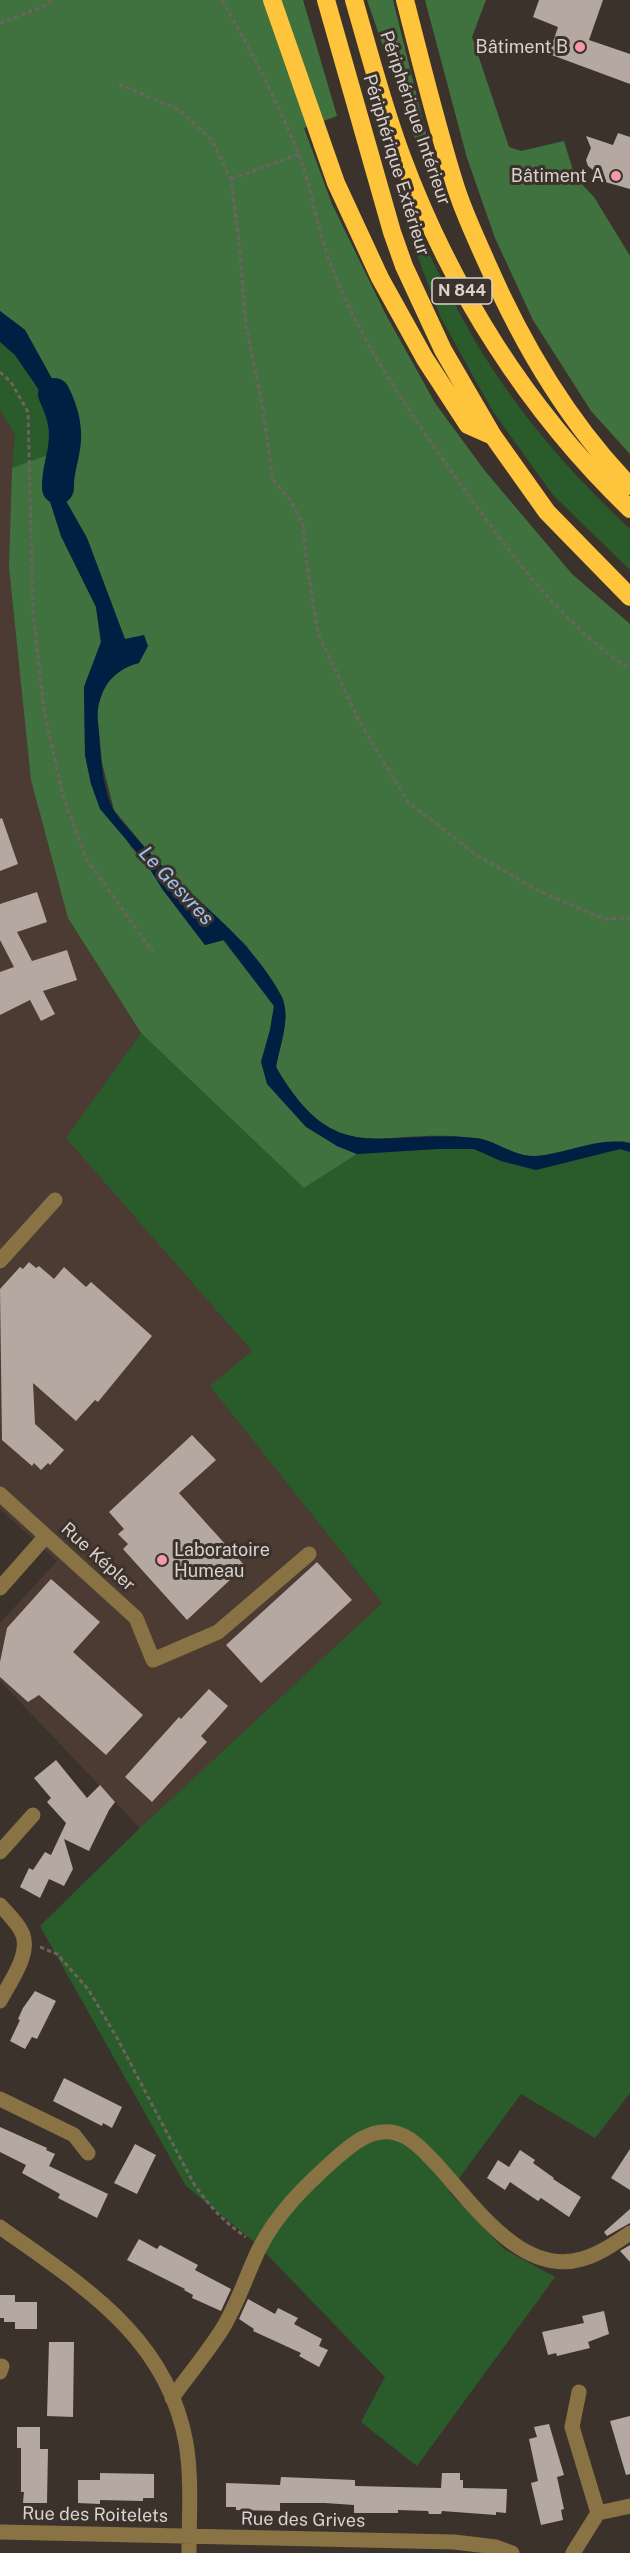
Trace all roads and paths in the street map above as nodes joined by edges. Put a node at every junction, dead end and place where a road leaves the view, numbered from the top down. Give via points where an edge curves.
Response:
1 (52, 0) edge
2 (272, 0) edge
3 (326, 0) edge
4 (354, 0) edge
5 (405, 0) edge
6 (0, 23) edge
7 (118, 84) dead end
8 (299, 154) dead end
9 (231, 179) junction
10 (0, 372) edge
11 (494, 436) junction
12 (630, 486) edge
13 (630, 509) edge
14 (630, 597) edge
15 (630, 918) edge
16 (153, 952) dead end
17 (55, 1200) dead end
18 (0, 1261) edge
19 (0, 1494) edge
20 (46, 1536) junction
21 (309, 1554) dead end
22 (0, 1588) edge
23 (33, 1815) dead end
24 (0, 1852) edge
25 (0, 1905) edge
26 (24, 1941) junction
27 (0, 2001) edge
28 (0, 2099) edge
29 (88, 2153) dead end
30 (0, 2227) edge
31 (630, 2233) edge
32 (260, 2247) junction
33 (579, 2392) dead end
34 (172, 2397) junction
35 (630, 2506) edge
36 (598, 2513) junction
37 (0, 2532) edge
38 (189, 2537) junction
39 (417, 2547) edge
40 (189, 2553) edge
41 (512, 2553) edge
42 (573, 2553) edge

1 - 6 path
2 - 11 highway via 336,183 380,278 468,425
3 - 11 highway, Périphérique Extérieur / N 844 via 404,266 443,350
4 - 13 highway, Périphérique Intérieur / N 844 via 401,155 460,287 506,362 555,427
5 - 12 highway via 456,186 504,303 572,418
7 - 9 path via 179,110 212,139
8 - 9 path
9 - 15 path via 246,326 273,480 290,500 303,525 318,633 359,721 408,802 475,854 539,891 604,919
10 - 16 path via 11,382 28,412 33,612 44,711 63,796 87,860
11 - 14 highway, Périphérique Extérieur / N 844 via 547,512
17 - 18 street
19 - 20 street, Rue Képler
20 - 21 street, Rue Képler via 136,1618 153,1660 218,1632
20 - 22 street
23 - 24 street
25 - 26 street via 17,1925
26 - 27 street via 22,1958
26 - 32 path via 57,1954 88,1989 209,2207
28 - 29 street via 74,2135
30 - 34 street via 99,2299 121,2320 151,2356
31 - 32 street via 580,2260 538,2259 490,2223 411,2140 390,2132 362,2139 313,2179 285,2210
32 - 34 street via 221,2330
33 - 36 street via 572,2427
34 - 38 street via 186,2442
35 - 36 street
36 - 42 street
37 - 38 street, Rue des Roitelets
38 - 39 street, Rue des Grives
38 - 40 street
39 - 41 street, Rue des Grives via 465,2543

